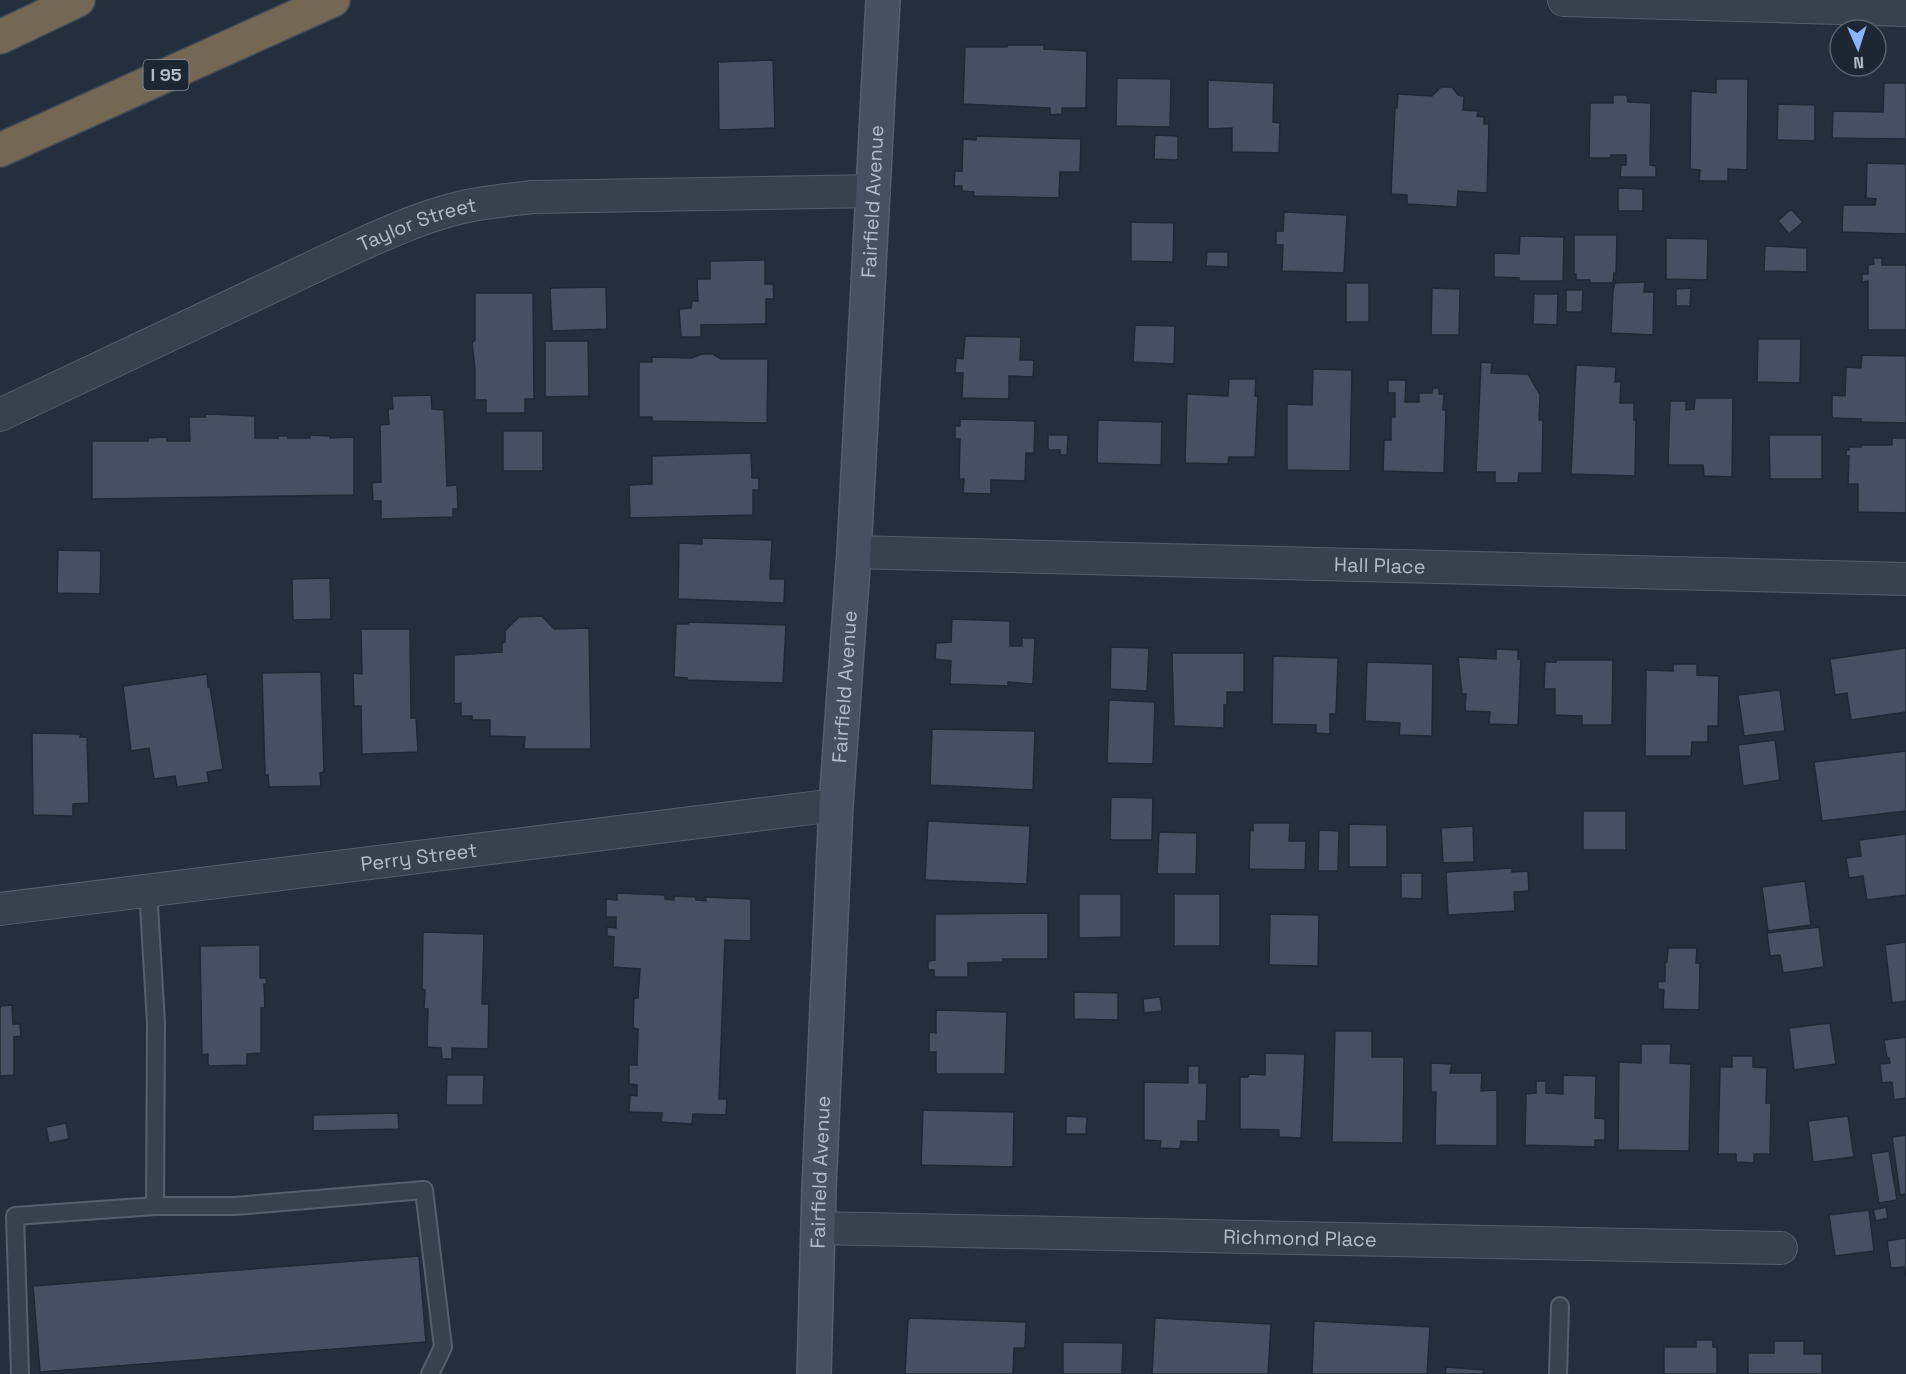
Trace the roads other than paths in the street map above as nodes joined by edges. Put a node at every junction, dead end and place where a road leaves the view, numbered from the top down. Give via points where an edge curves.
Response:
1 (33, 0) edge
2 (78, 0) edge
3 (333, 0) edge
4 (883, 0) edge
5 (1564, 0) edge
6 (1906, 10) edge
7 (0, 12) edge
8 (0, 37) edge
9 (0, 150) edge
10 (873, 191) junction
11 (0, 415) edge
12 (854, 552) junction
13 (1906, 579) edge
14 (836, 805) junction
15 (148, 889) junction
16 (0, 909) edge
17 (155, 1206) junction
18 (818, 1228) junction
19 (1781, 1248) dead end
20 (1560, 1306) dead end
21 (20, 1374) edge
22 (430, 1374) edge
23 (813, 1374) edge
24 (1558, 1374) edge

1 - 7 highway
2 - 8 highway
3 - 9 highway, I 95
4 - 10 main road, Fairfield Avenue
5 - 6 street
10 - 11 street, Taylor Street via 533,197 458,208 362,244
10 - 12 main road, Fairfield Avenue
12 - 13 street, Hall Place
12 - 14 main road, Fairfield Avenue
14 - 15 street, Perry Street
14 - 18 main road, Fairfield Avenue
15 - 16 street, Perry Street
15 - 17 lane via 156,1023
17 - 21 lane via 15,1216
17 - 22 lane via 236,1206 424,1190 443,1347
18 - 19 street, Richmond Place
18 - 23 main road, Fairfield Avenue
20 - 24 lane

